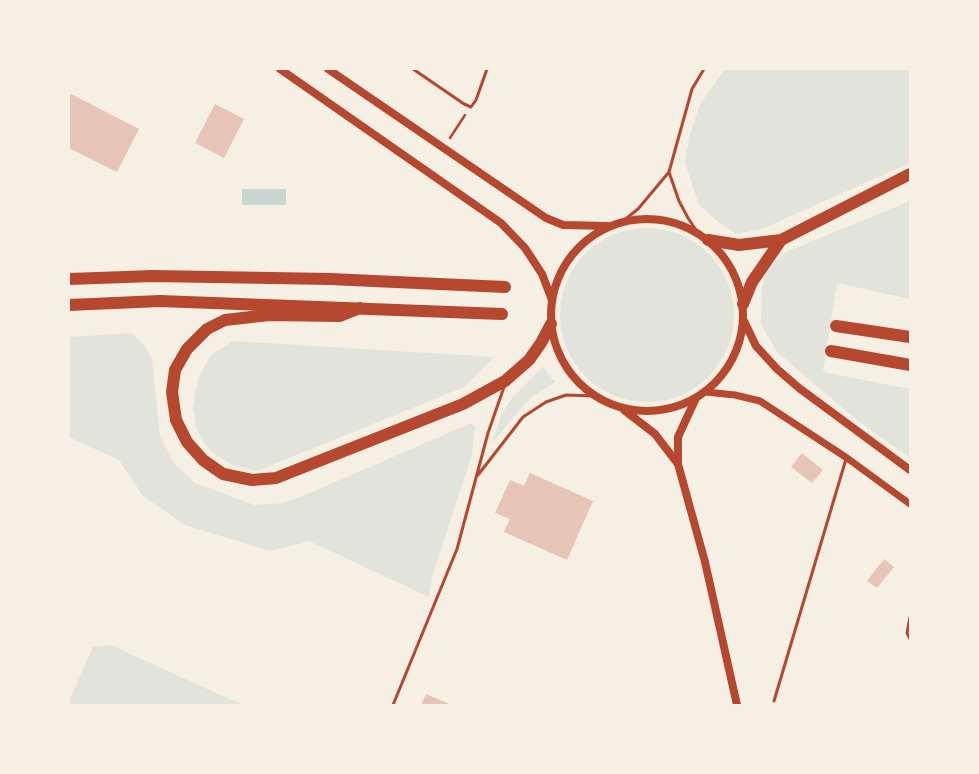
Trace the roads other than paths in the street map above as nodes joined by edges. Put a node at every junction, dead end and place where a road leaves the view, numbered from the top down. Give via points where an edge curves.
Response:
1 (280, 69) edge
2 (328, 69) edge
3 (412, 69) edge
4 (487, 69) edge
5 (704, 69) edge
6 (669, 172) junction
7 (910, 174) edge
8 (623, 221) junction
9 (609, 226) junction
10 (703, 236) junction
11 (782, 240) junction
12 (69, 279) edge
13 (505, 287) dead end
14 (552, 300) junction
15 (743, 304) junction
16 (69, 305) edge
17 (360, 308) junction
18 (502, 314) dead end
19 (744, 321) junction
20 (551, 324) junction
21 (836, 326) dead end
22 (910, 337) edge
23 (831, 351) dead end
24 (910, 365) edge
25 (506, 381) junction
26 (706, 392) junction
27 (594, 396) junction
28 (696, 398) junction
29 (623, 409) junction
30 (847, 458) junction
31 (678, 464) junction
32 (910, 470) edge
33 (477, 476) junction
34 (910, 504) edge
35 (910, 617) edge
36 (910, 639) edge
37 (774, 701) dead end
38 (393, 705) edge
39 (737, 705) edge

1 - 14 main road via 501,224 525,248 542,274
2 - 9 main road via 546,218 563,225
3 - 4 lane via 464,104 471,106 476,100
5 - 6 lane via 692,89
6 - 8 lane via 638,209
6 - 10 lane via 688,218
7 - 11 highway
8 - 9 main road
8 - 10 main road via 668,221
9 - 14 main road via 583,243 568,261 559,276
10 - 11 highway via 739,245
10 - 15 main road via 717,248 732,267
11 - 15 highway via 752,282
12 - 13 highway via 153,276 330,279
14 - 20 main road
15 - 19 main road
16 - 17 highway via 160,301
17 - 18 highway
17 - 25 highway via 340,316 270,315 225,320 207,329 187,349 175,370 172,392 176,420 187,442 203,460 223,474 252,480 276,478 463,404
19 - 26 main road via 733,360
19 - 32 main road via 756,346 776,369
20 - 25 highway via 529,360
20 - 27 main road via 559,354 568,371
21 - 22 highway
23 - 24 highway
25 - 33 lane via 488,433
26 - 28 main road
26 - 30 street via 760,401
27 - 29 main road
27 - 33 lane via 566,395 546,402 523,417
28 - 29 main road via 680,406 659,411
28 - 31 main road via 678,437
29 - 31 main road via 655,434
30 - 34 street
30 - 37 lane
31 - 39 main road via 705,562
33 - 38 lane via 457,549
35 - 36 lane via 907,633

